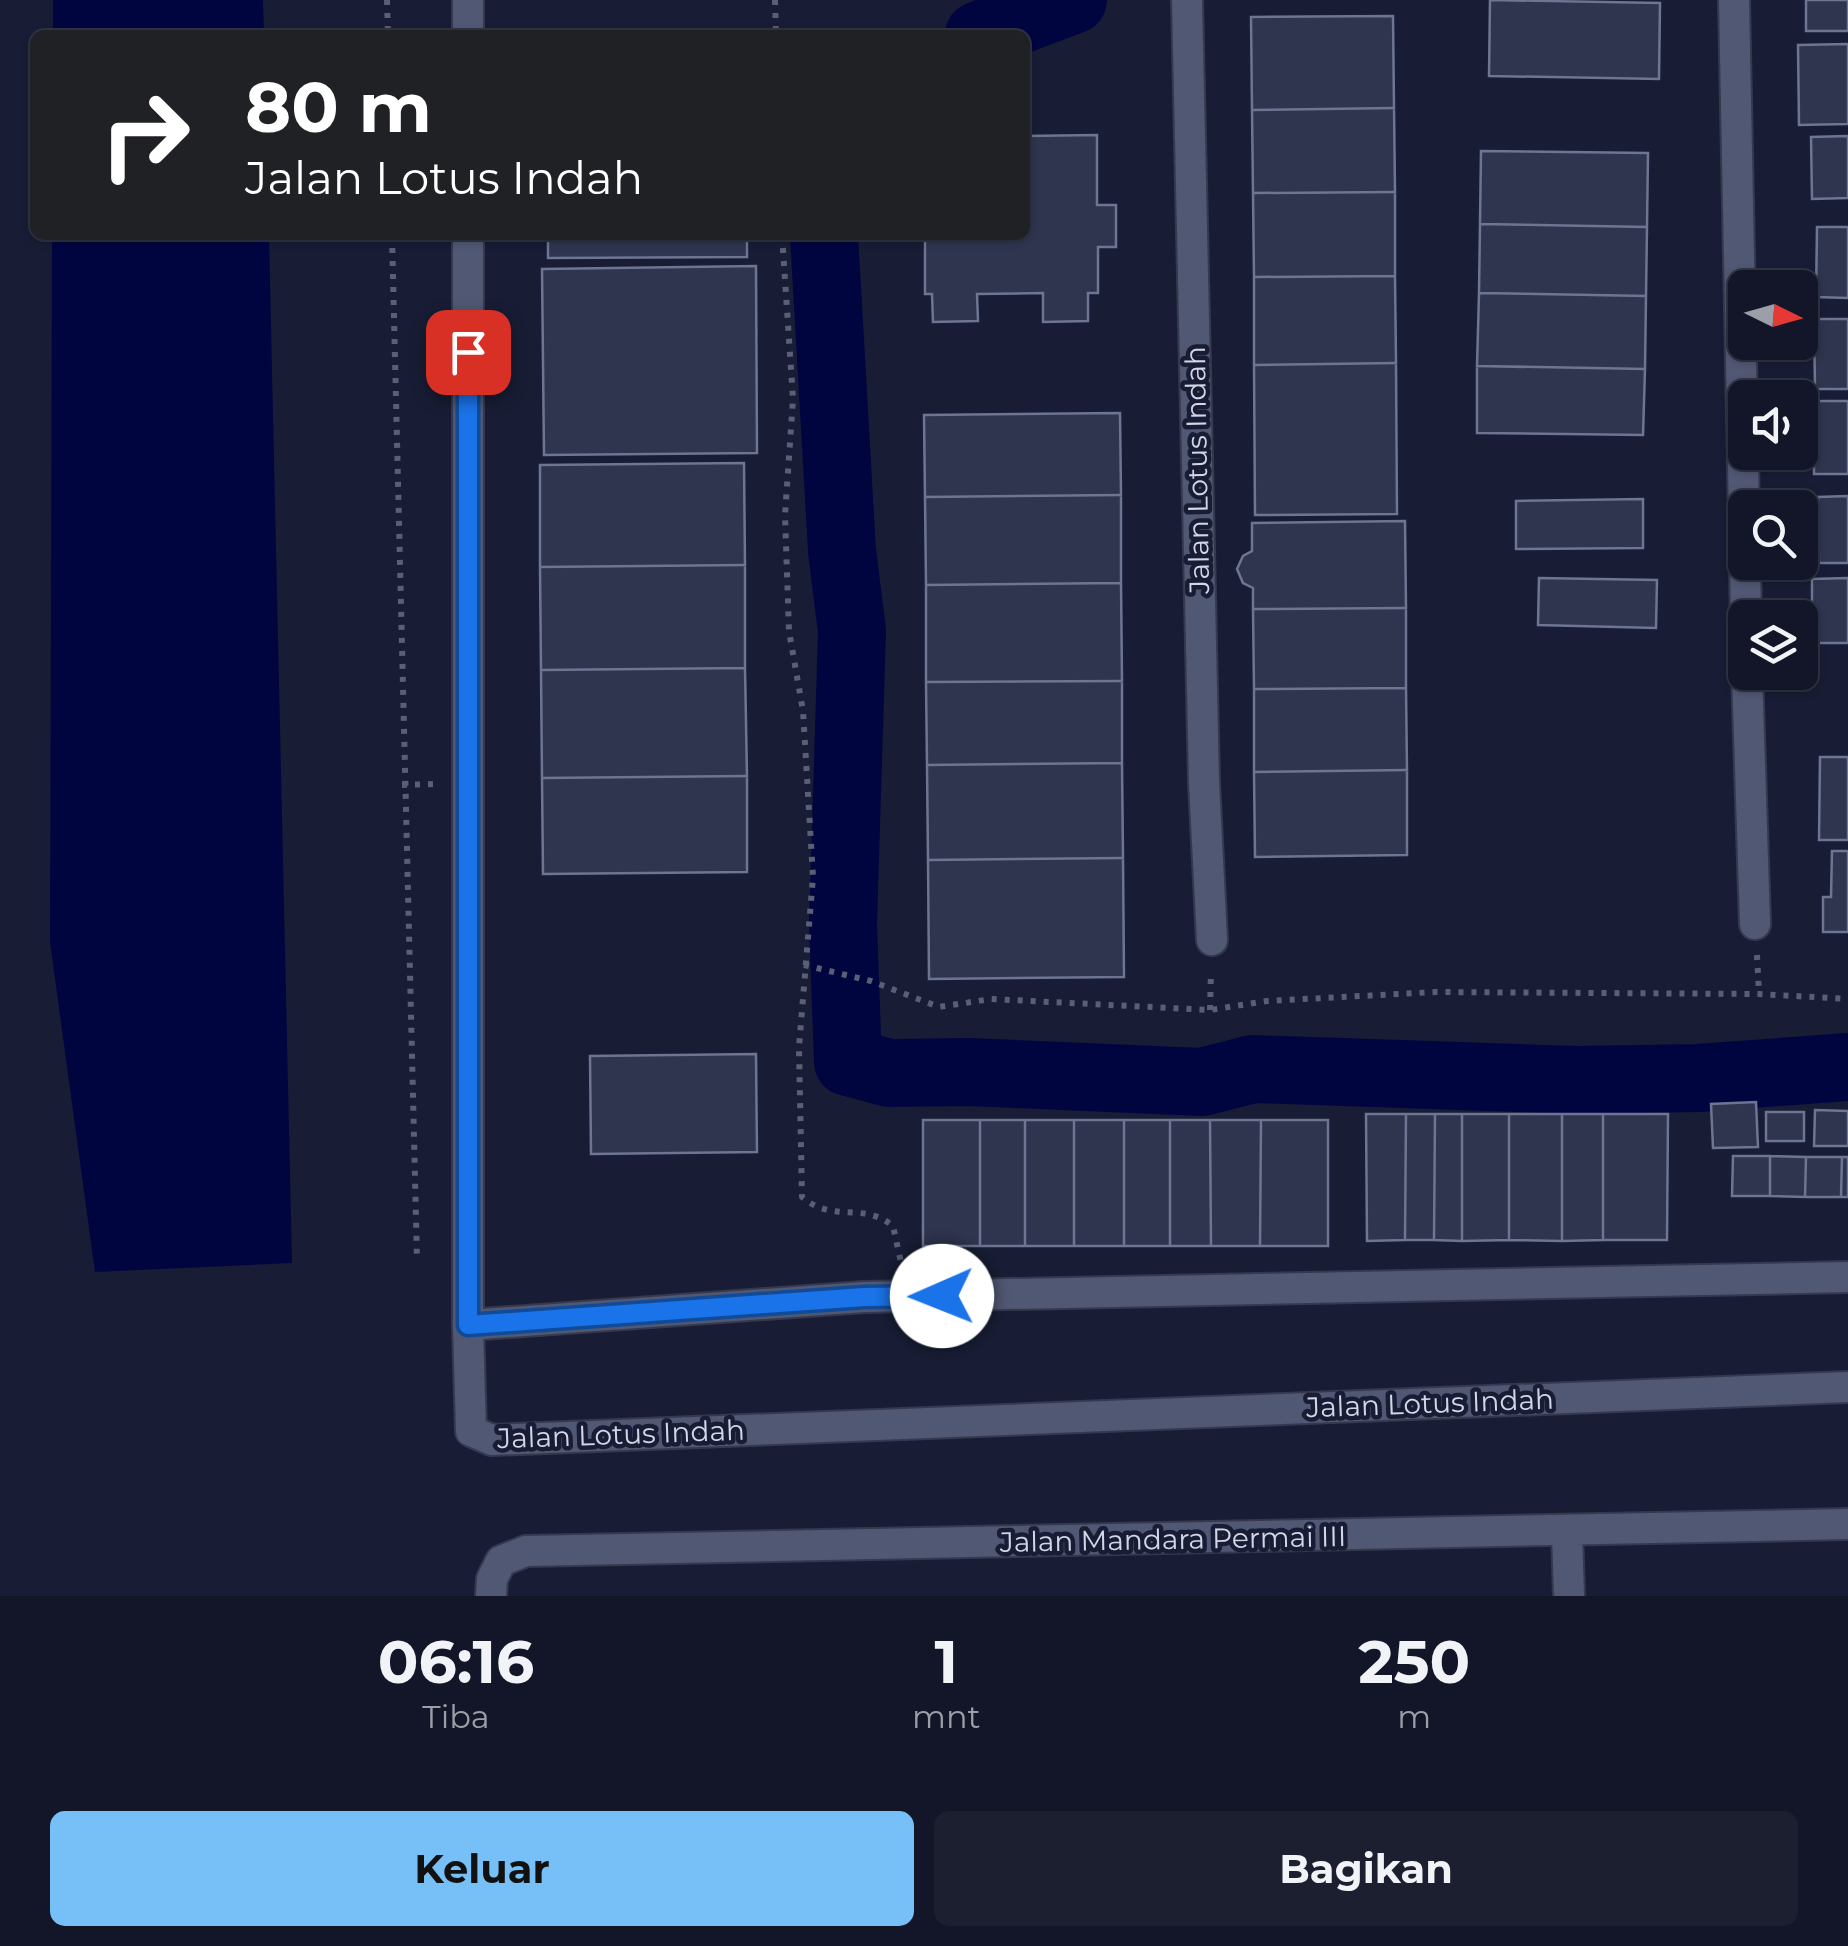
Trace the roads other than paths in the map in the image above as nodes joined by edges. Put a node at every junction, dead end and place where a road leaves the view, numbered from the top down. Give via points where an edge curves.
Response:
1 (468, 0) edge
2 (1187, 0) edge
3 (1734, 0) edge
4 (468, 30) edge
5 (468, 240) edge
6 (1746, 600) edge
7 (1748, 690) edge
8 (1755, 924) dead end
9 (1212, 940) dead end
10 (1848, 1277) edge
11 (468, 1325) junction
12 (1848, 1386) edge
13 (1848, 1524) edge
14 (1567, 1532) junction
15 (490, 1596) edge
16 (1569, 1596) edge

1 - 4 street
2 - 9 street, Jalan Lotus Indah
3 - 6 street
5 - 11 street, Jalan Lotus Indah
7 - 8 street
10 - 11 street via 903,1297
11 - 12 street, Jalan Lotus Indah via 471,1432 492,1440
13 - 14 street, Jalan Mandara Permai III
14 - 15 street, Jalan Mandara Permai III via 526,1551 501,1561
14 - 16 street

